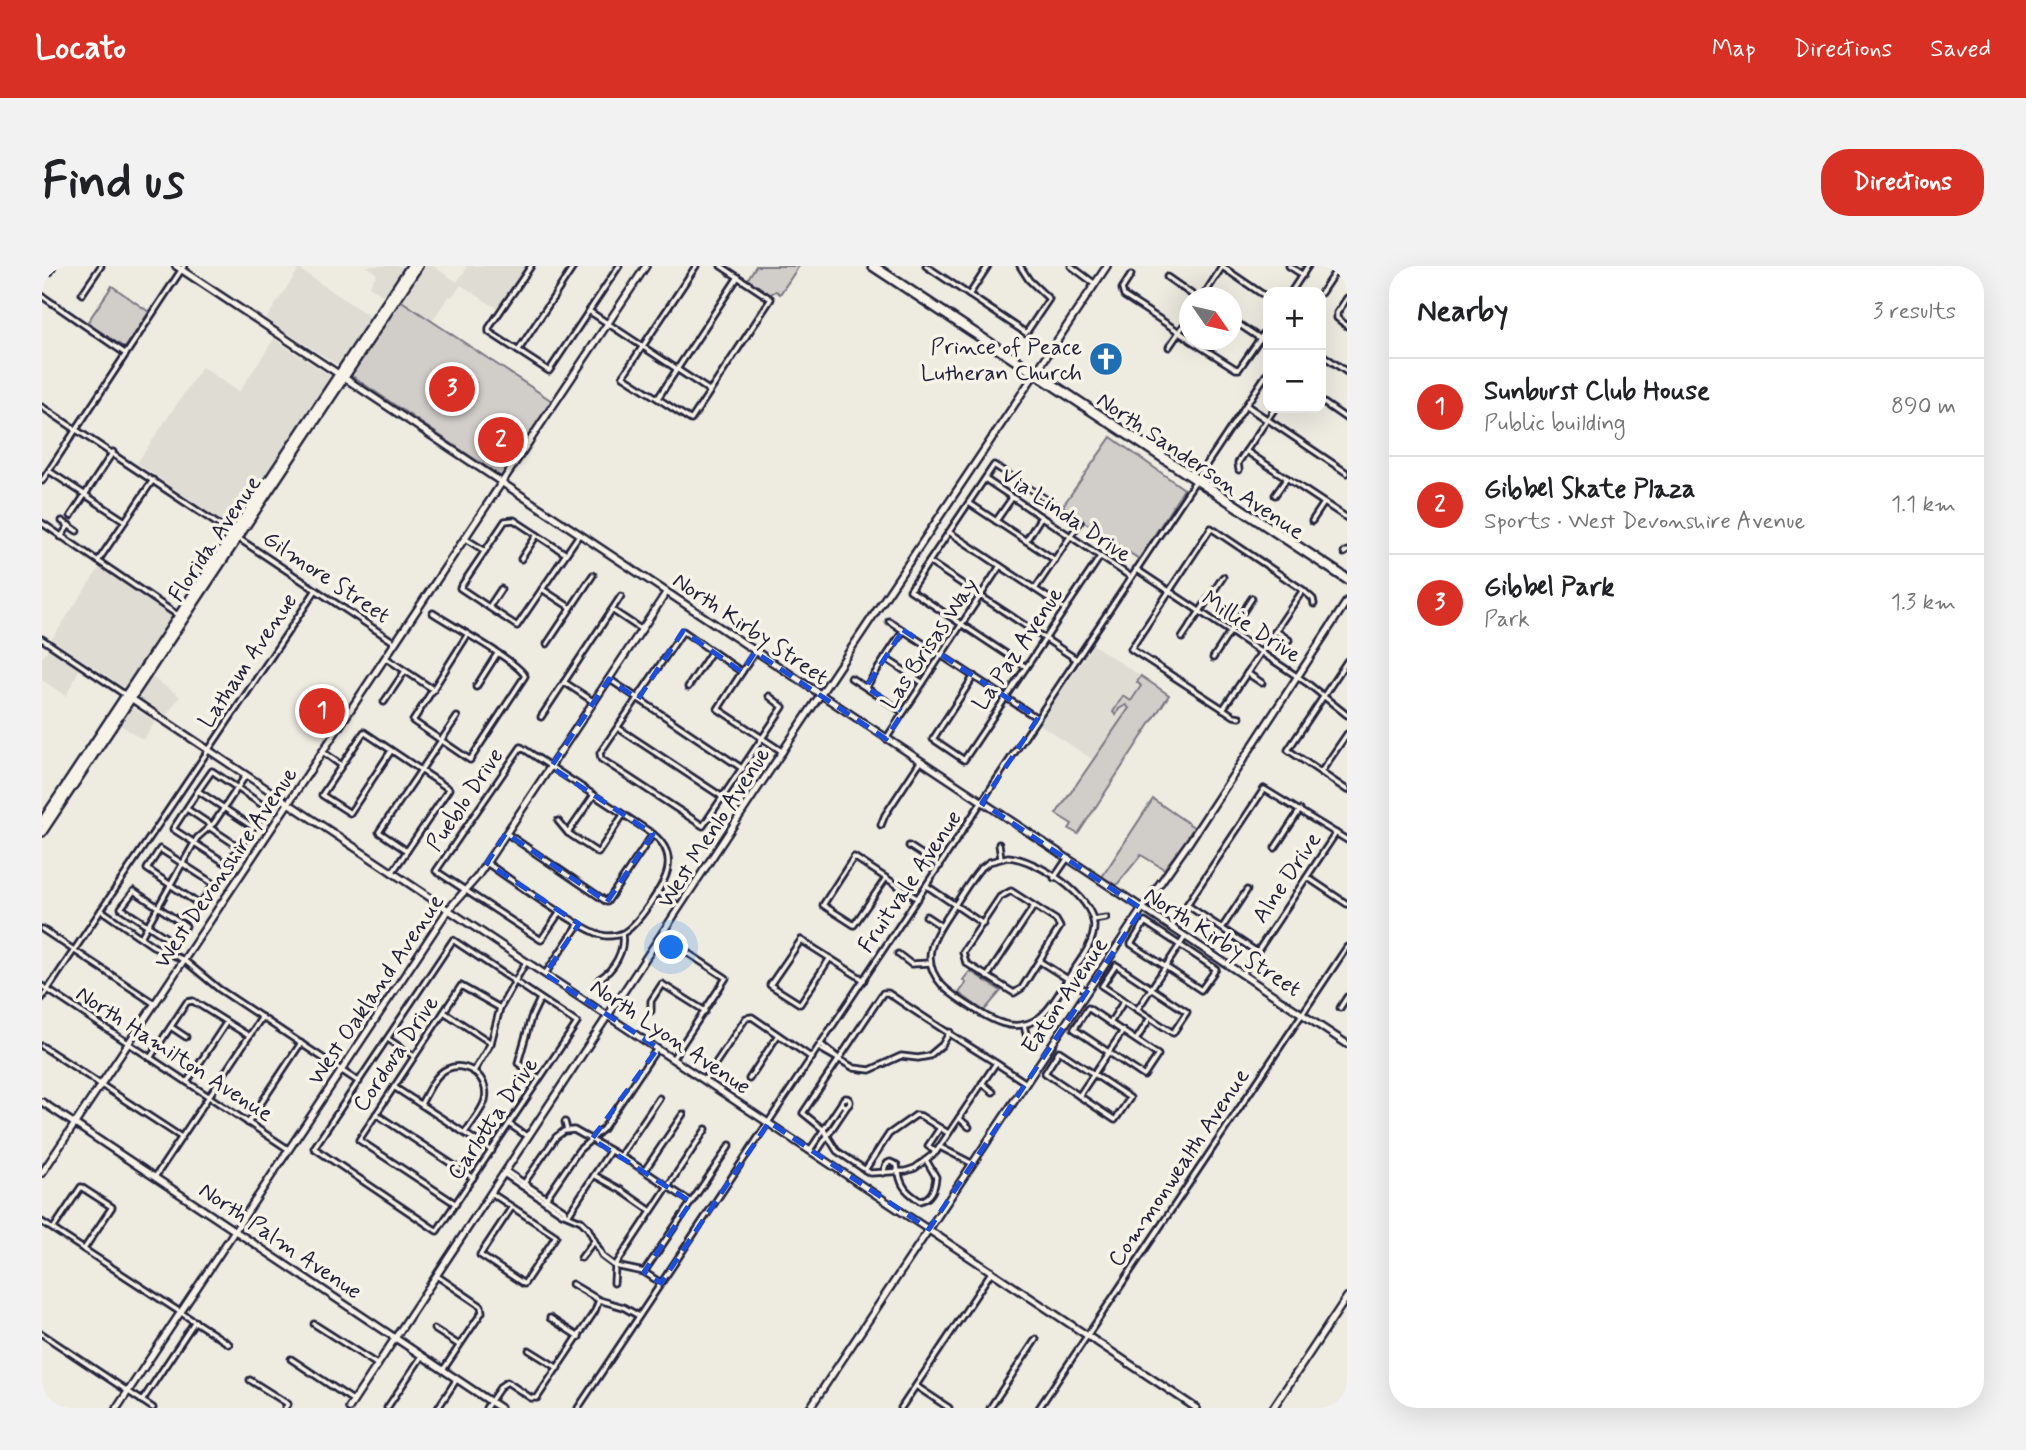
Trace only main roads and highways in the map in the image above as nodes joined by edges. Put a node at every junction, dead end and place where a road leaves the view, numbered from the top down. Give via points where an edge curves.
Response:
1 (873, 266) edge
2 (415, 267) edge
3 (406, 274) junction
4 (400, 294) junction
5 (1035, 374) junction
6 (341, 377) junction
7 (1112, 429) junction
8 (1133, 437) junction
9 (295, 447) junction
10 (1196, 481) junction
11 (235, 536) junction
12 (1347, 579) edge
13 (1347, 585) edge
14 (128, 697) junction
15 (83, 760) junction
16 (60, 805) junction
17 (42, 822) edge
18 (42, 832) edge

1 - 5 highway, North Sanderson Avenue
2 - 3 main road, Florida Avenue
2 - 4 main road, Florida Avenue
3 - 4 main road
3 - 6 main road, Florida Avenue
4 - 6 main road, Florida Avenue
5 - 7 highway, North Sanderson Avenue
5 - 8 highway, North Sanderson Avenue
6 - 9 main road, Florida Avenue
6 - 9 main road, Florida Avenue
7 - 8 highway
7 - 10 highway, North Sanderson Avenue
8 - 10 highway, North Sanderson Avenue
9 - 11 main road, Florida Avenue
9 - 11 main road, Florida Avenue
10 - 12 highway, North Sanderson Avenue
10 - 13 highway, North Sanderson Avenue
11 - 14 main road, Florida Avenue
14 - 15 main road, Florida Avenue
14 - 16 main road, Florida Avenue
15 - 16 main road
15 - 17 main road, Florida Avenue
16 - 18 main road, Florida Avenue

